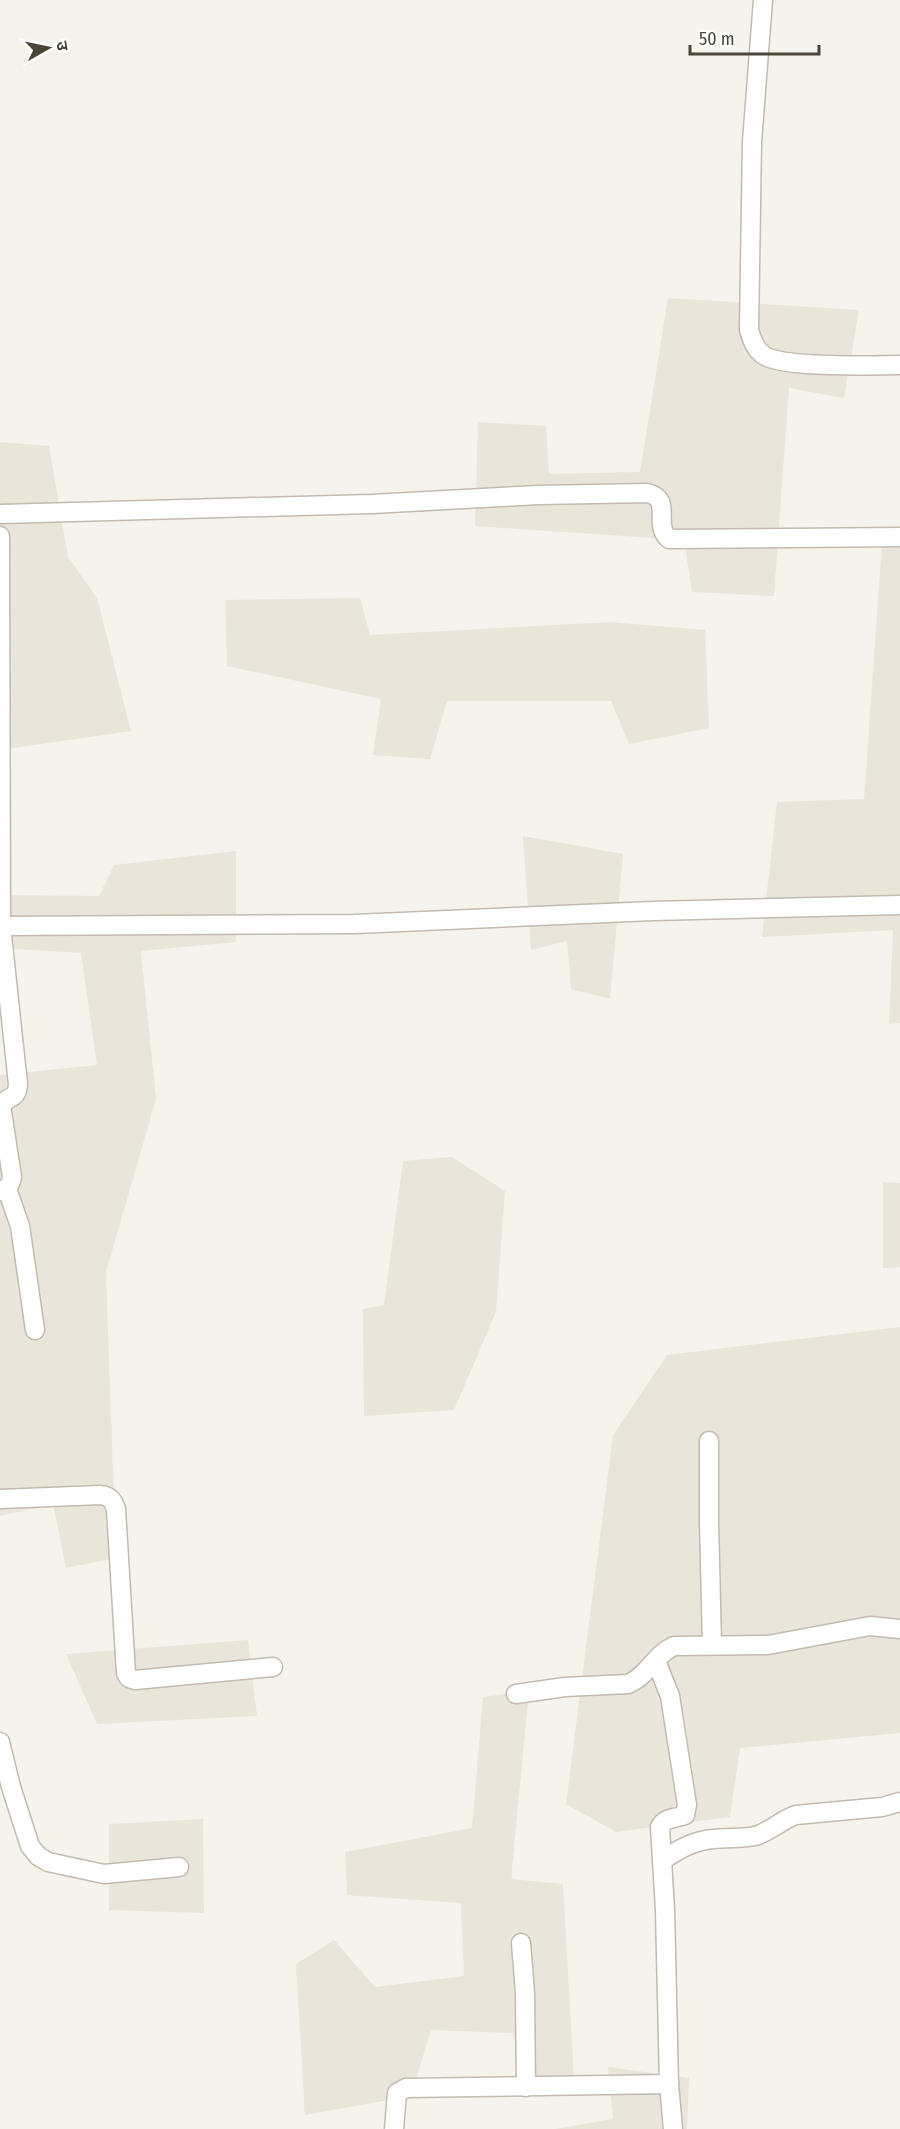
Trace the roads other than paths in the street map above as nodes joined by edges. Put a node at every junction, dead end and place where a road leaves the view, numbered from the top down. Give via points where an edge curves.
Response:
1 (763, 0) edge
2 (900, 365) edge
3 (0, 514) edge
4 (0, 536) edge
5 (900, 537) edge
6 (900, 905) edge
7 (1, 926) edge
8 (3, 1190) edge
9 (35, 1330) dead end
10 (709, 1441) dead end
11 (0, 1499) edge
12 (900, 1629) edge
13 (712, 1645) junction
14 (656, 1661) junction
15 (273, 1667) dead end
16 (516, 1694) dead end
17 (0, 1742) edge
18 (900, 1802) edge
19 (663, 1860) junction
20 (179, 1867) dead end
21 (521, 1943) dead end
22 (669, 2084) junction
23 (526, 2087) junction
24 (394, 2129) edge
25 (673, 2129) edge

1 - 2 street via 752,142 749,330 753,343 763,355 781,361
3 - 5 street via 647,493 659,499 662,528 669,539
4 - 7 street
6 - 7 street via 355,924
7 - 8 street via 18,1084 14,1097 1,1105 12,1177
8 - 9 street via 20,1227
10 - 13 street
11 - 15 street via 100,1495 113,1501 117,1509 129,1678
12 - 13 street via 870,1626 768,1645
13 - 14 street via 674,1646
14 - 16 street via 638,1680 628,1684
14 - 19 street via 670,1696 687,1805 685,1815 668,1819 660,1827
17 - 20 street via 30,1846 38,1856 104,1874
18 - 19 street via 796,1815 765,1833 694,1842
19 - 22 street
21 - 23 street
22 - 23 street
22 - 25 street
23 - 24 street via 401,2089 395,2100

